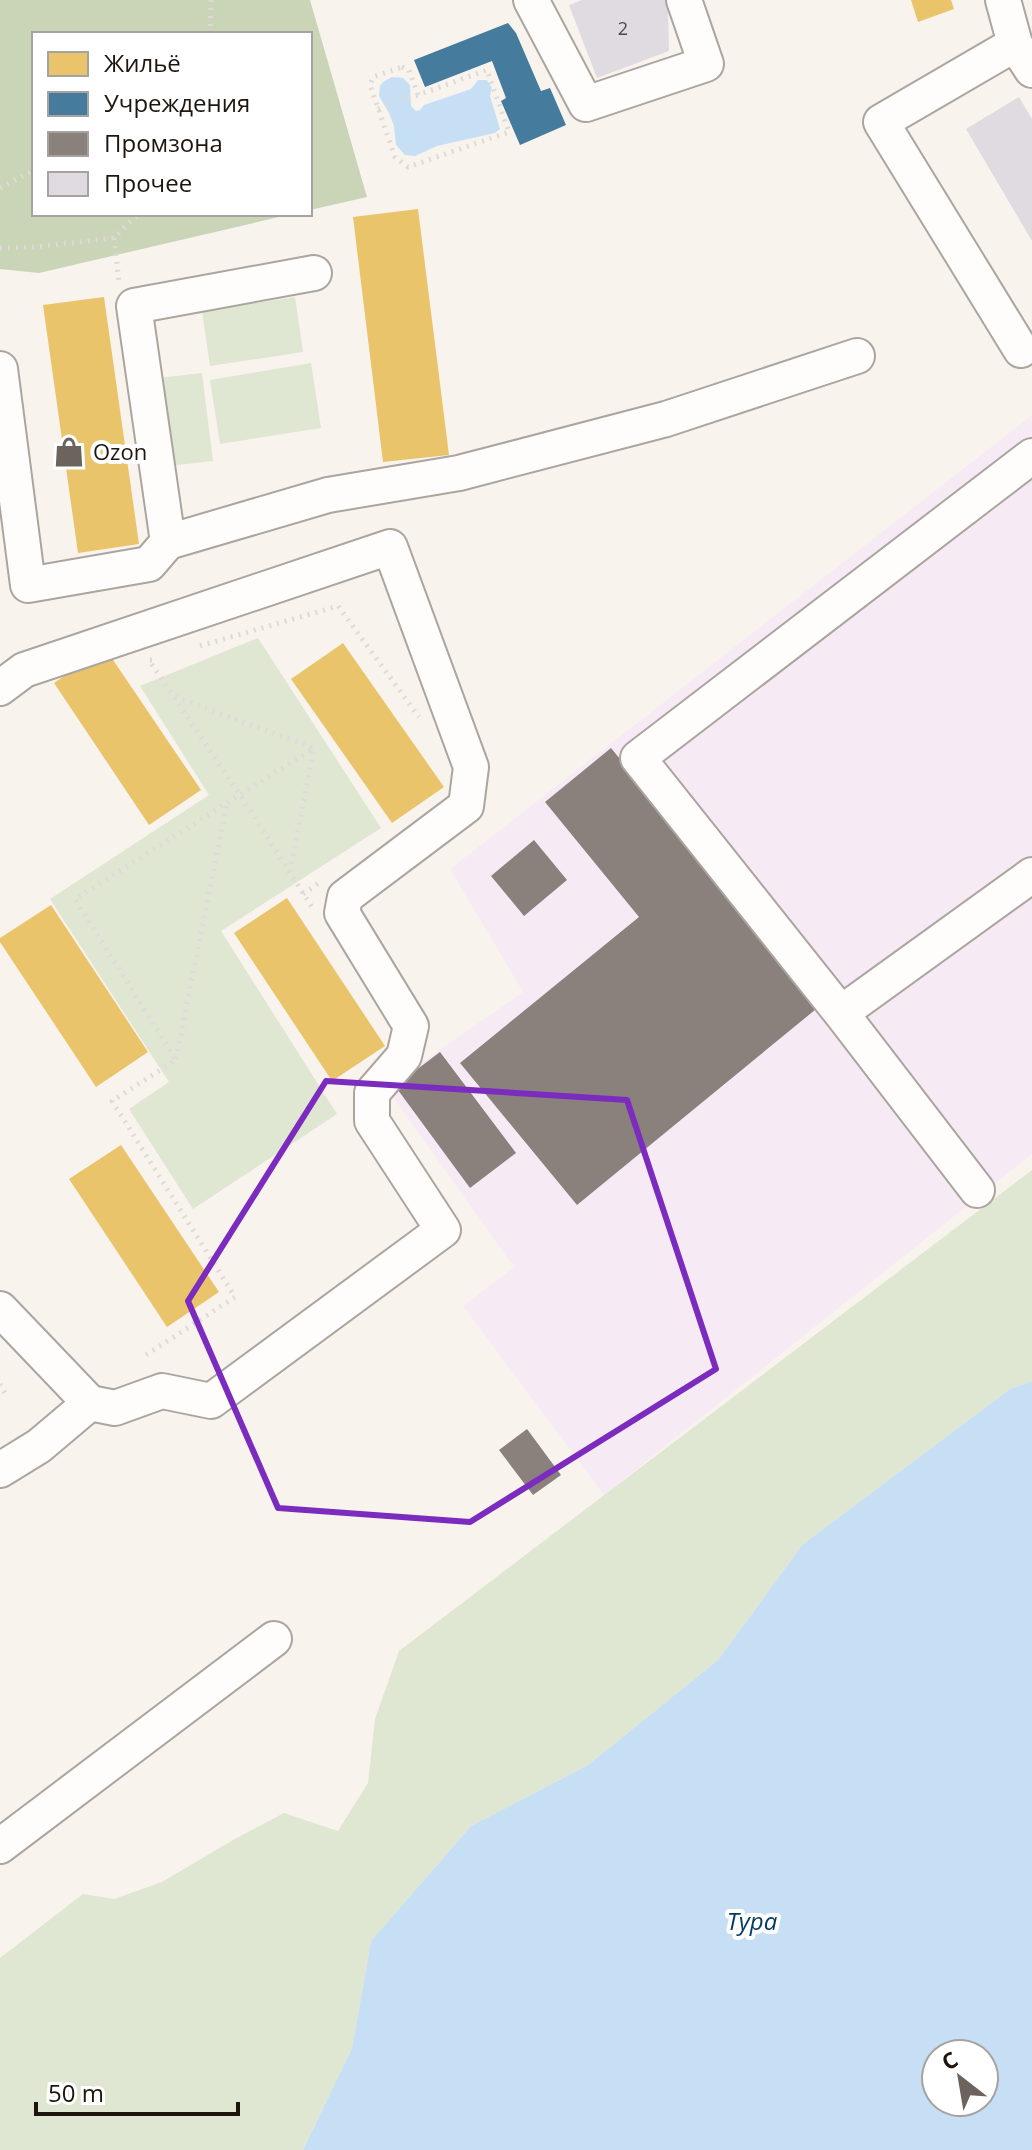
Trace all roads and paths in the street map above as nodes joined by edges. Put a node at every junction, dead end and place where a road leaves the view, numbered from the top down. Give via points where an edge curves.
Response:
1 (211, 0) edge
2 (531, 0) edge
3 (684, 0) edge
4 (1003, 0) edge
5 (210, 32) edge
6 (1024, 57) edge
7 (418, 95) junction
8 (378, 109) junction
9 (32, 171) edge
10 (0, 188) edge
11 (136, 216) edge
12 (0, 248) edge
13 (314, 273) dead end
14 (1021, 350) dead end
15 (857, 356) dead end
16 (0, 369) edge
17 (1032, 456) edge
18 (168, 542) junction
19 (193, 648) dead end
20 (163, 656) dead end
21 (0, 688) edge
22 (174, 697) junction
23 (424, 724) dead end
24 (314, 748) junction
25 (240, 795) junction
26 (227, 803) junction
27 (290, 872) junction
28 (1032, 875) edge
29 (328, 877) dead end
30 (303, 894) junction
31 (312, 907) dead end
32 (841, 1013) junction
33 (176, 1060) junction
34 (977, 1190) dead end
35 (0, 1309) edge
36 (146, 1355) dead end
37 (0, 1384) edge
38 (8, 1398) dead end
39 (90, 1403) junction
40 (0, 1470) edge
41 (274, 1639) dead end
42 (0, 1846) edge

1 - 5 path
2 - 3 street via 586,104 706,64
4 - 6 street
6 - 14 street via 881,122
7 - 8 path
7 - 8 path via 409,70 387,72 373,77 370,85
7 - 8 path via 487,70 509,132 408,167 395,157
9 - 10 path
11 - 12 path via 114,238
13 - 18 street via 134,306
15 - 18 street via 666,419 459,473 328,495
16 - 18 street via 28,585 149,564
17 - 32 street via 638,758
19 - 23 path via 338,606
20 - 22 path via 149,660
21 - 39 street via 24,670 390,547 471,767 466,806 345,897 342,913 411,1026 404,1056 372,1093 372,1121 443,1230 211,1401 162,1391 115,1408
22 - 24 path
22 - 25 path
24 - 25 path
24 - 27 path
25 - 26 path
25 - 27 path
26 - 33 path
26 - 33 path via 75,899
27 - 30 path
28 - 32 street
29 - 30 path
30 - 31 path
32 - 34 street
33 - 36 path via 112,1101 235,1297
35 - 39 street
37 - 38 path
39 - 40 street via 39,1446
41 - 42 street

